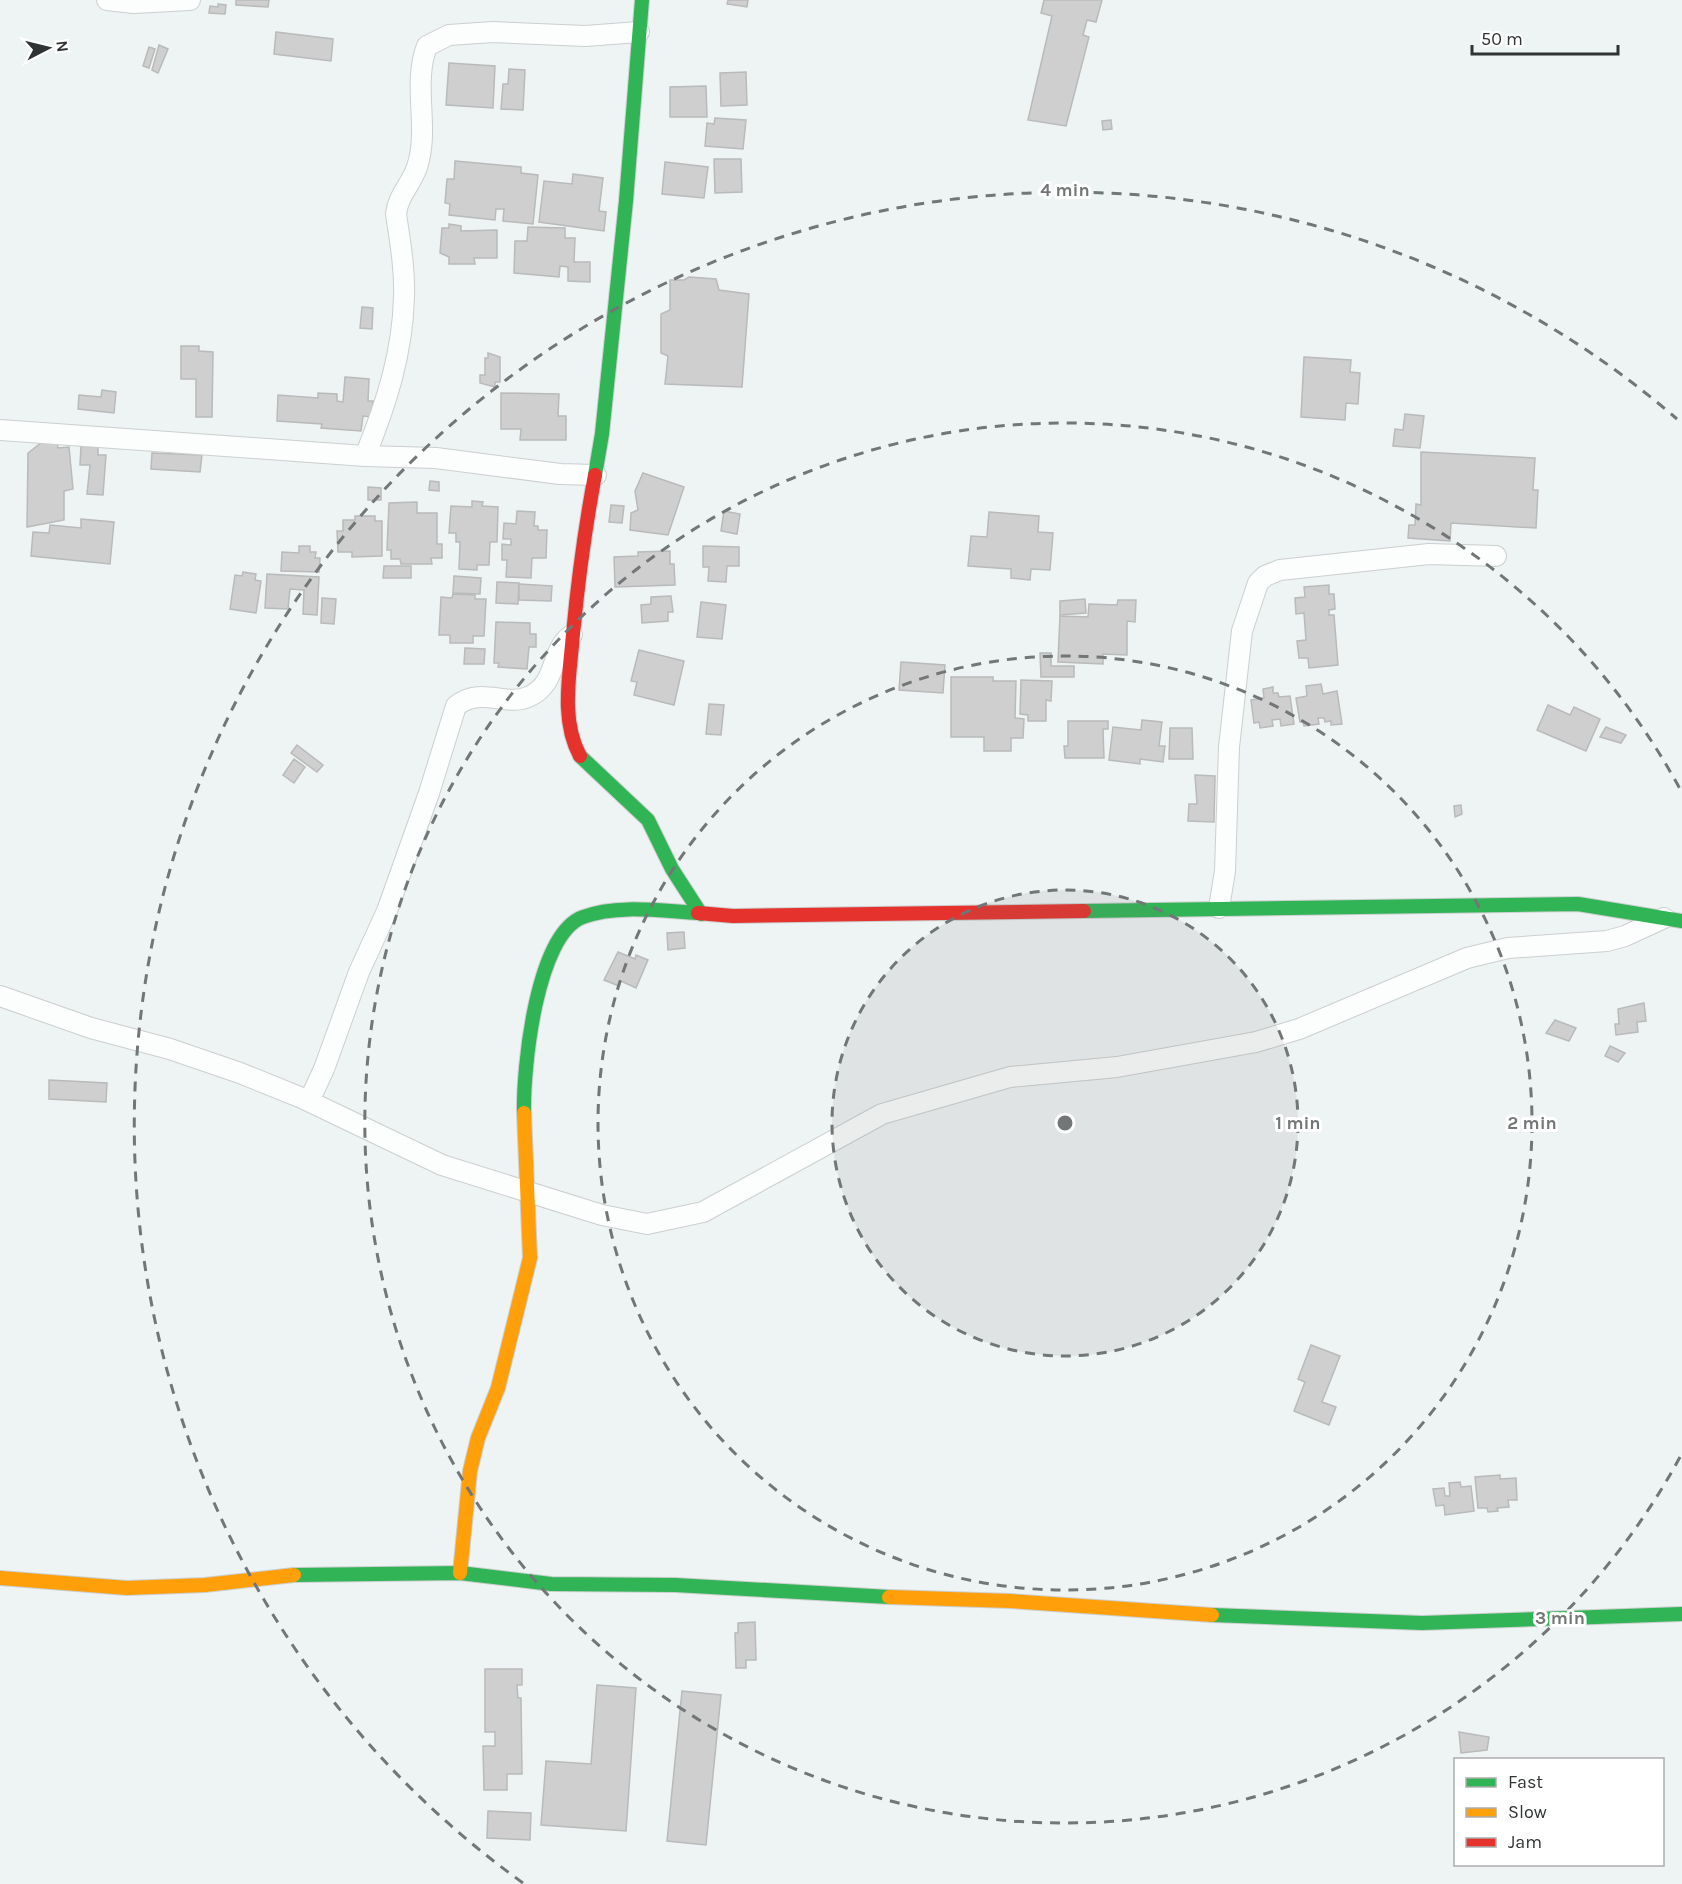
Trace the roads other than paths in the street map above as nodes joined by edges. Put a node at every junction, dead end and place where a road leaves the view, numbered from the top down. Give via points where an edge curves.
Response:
1 (107, 0) edge
2 (190, 0) edge
3 (642, 0) edge
4 (639, 32) junction
5 (0, 430) edge
6 (365, 456) junction
7 (596, 475) junction
8 (1496, 556) dead end
9 (574, 633) junction
10 (1219, 908) junction
11 (701, 914) junction
12 (1673, 919) edge
13 (0, 996) edge
14 (309, 1101) junction
15 (526, 1191) junction
16 (460, 1573) junction
17 (0, 1578) edge
18 (1682, 1614) edge

1 - 2 street
3 - 4 street
4 - 6 street via 585,36 460,34 427,46 421,61 417,168 398,200 396,214 404,296 400,338 391,386
4 - 7 street via 635,112
5 - 6 street
6 - 7 street via 436,458
7 - 9 street via 580,559
8 - 10 street via 1402,556 1280,570 1258,583 1246,612 1240,649 1229,747 1225,871
9 - 11 street via 568,718 577,752 642,813
9 - 14 street via 561,645 550,678 531,696 472,698 456,706 387,911
10 - 11 street
10 - 12 street via 1578,904
11 - 15 street via 593,912 574,920 563,932 534,1005 524,1057
12 - 15 street via 1607,941 1508,948 1467,958 1299,1029 1256,1042 1117,1067 1010,1077 882,1114 703,1212 647,1224 602,1215
13 - 14 street via 91,1028 171,1049
14 - 15 street via 442,1165
15 - 16 street via 531,1246 525,1288 498,1386 473,1456 461,1532
16 - 17 street via 274,1575 197,1586 127,1588
16 - 18 street via 551,1584 1010,1601 1264,1618 1422,1623

